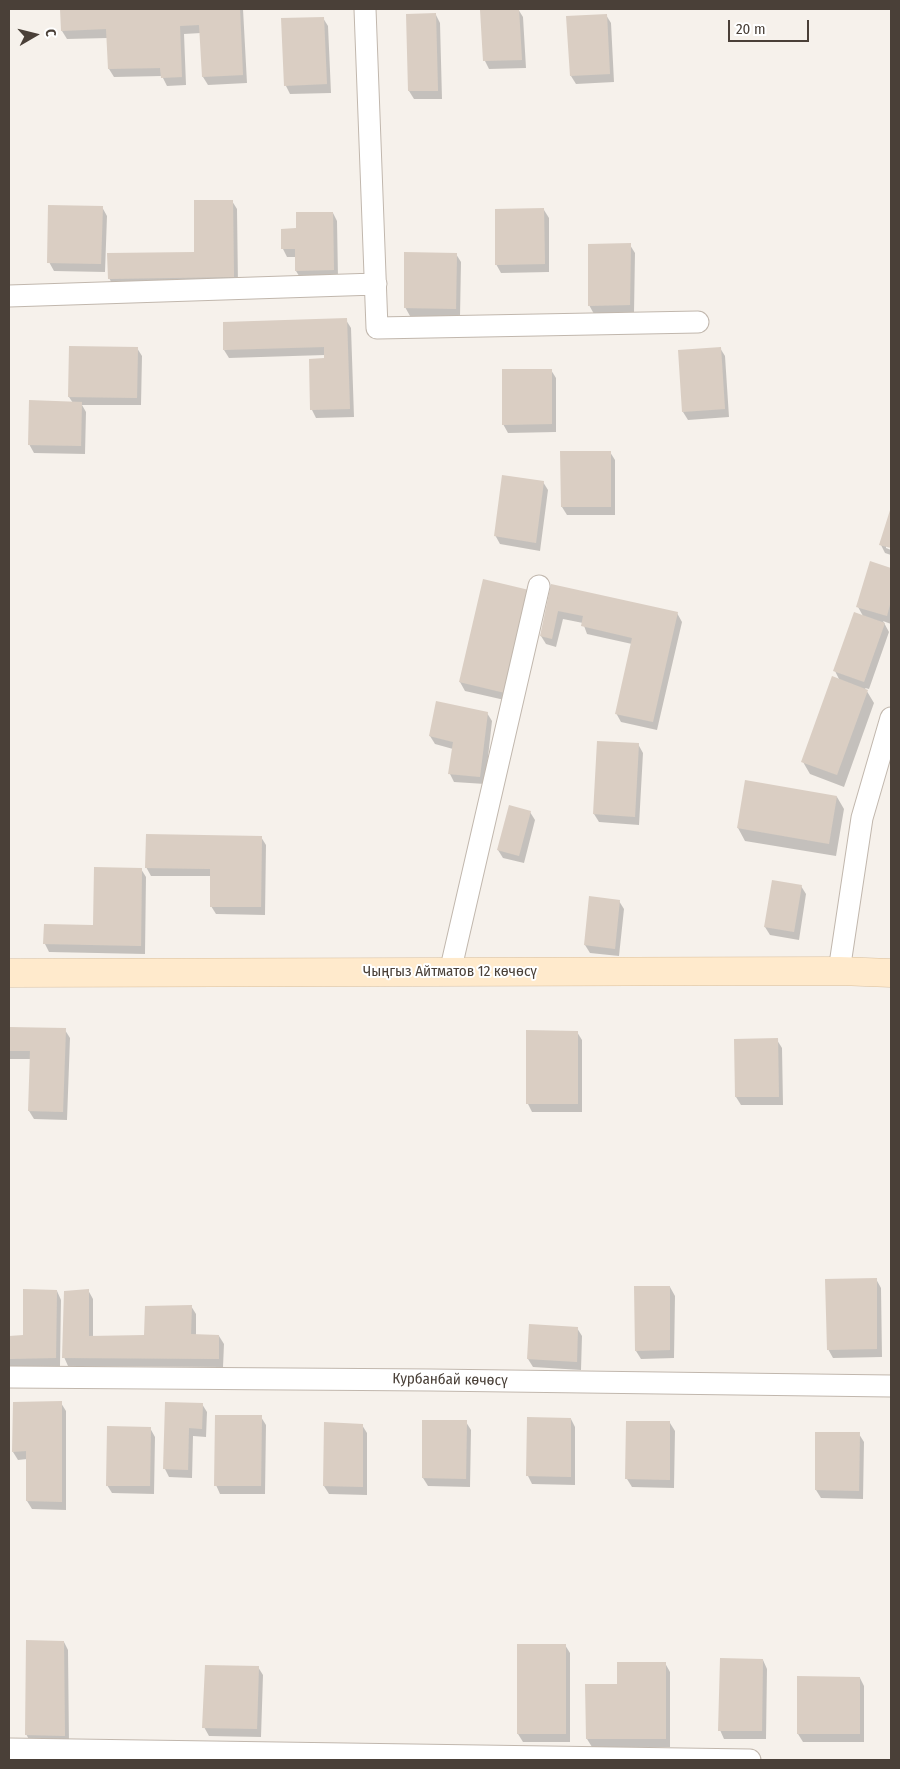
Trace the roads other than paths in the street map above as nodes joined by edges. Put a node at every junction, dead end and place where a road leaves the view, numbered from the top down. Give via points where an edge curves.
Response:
1 (365, 9) edge
2 (376, 284) junction
3 (9, 296) edge
4 (698, 322) dead end
5 (539, 586) dead end
6 (891, 718) edge
7 (839, 971) junction
8 (450, 972) junction
9 (9, 974) edge
10 (891, 974) edge
11 (9, 1377) edge
12 (891, 1386) edge
13 (9, 1749) edge
14 (750, 1760) edge

1 - 2 street
2 - 3 street
2 - 4 street via 377,328
5 - 8 street
6 - 7 street via 862,818
7 - 8 main road, Чыңгыз Айтматов 12 көчөсү
7 - 10 main road, Чыңгыз Айтматов 12 көчөсү
8 - 9 main road, Чыңгыз Айтматов 12 көчөсү
11 - 12 street, Курбанбай көчөсү
13 - 14 street

